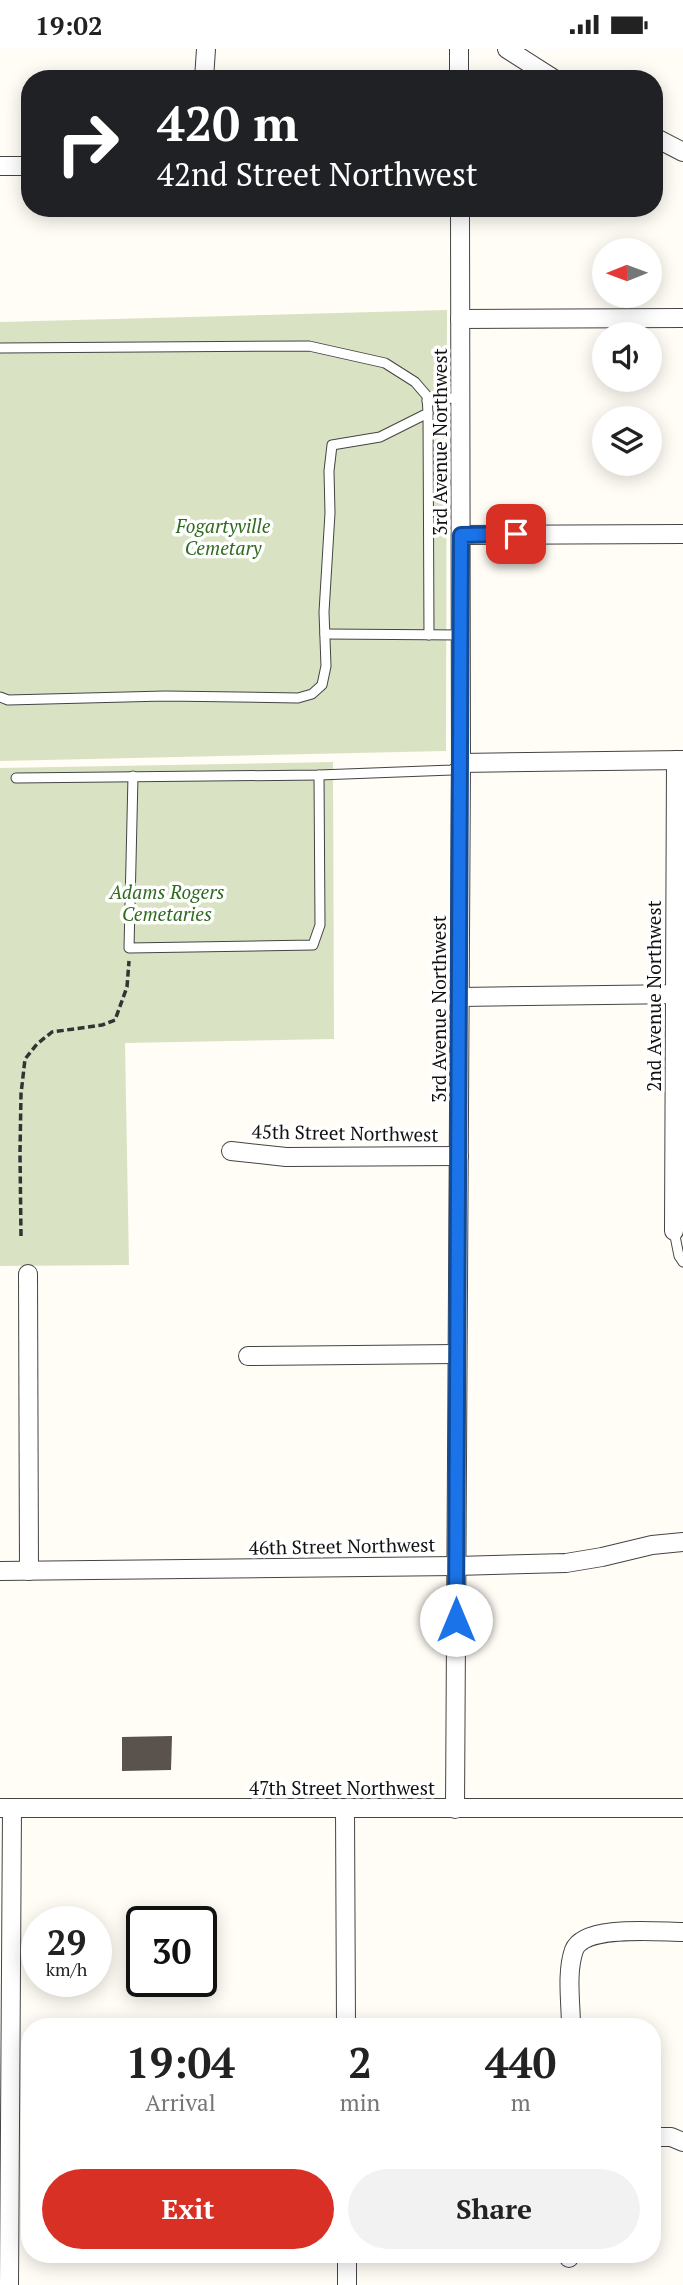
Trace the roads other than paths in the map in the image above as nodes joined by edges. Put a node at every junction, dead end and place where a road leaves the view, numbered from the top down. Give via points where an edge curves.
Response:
1 (206, 49) edge
2 (459, 49) edge
3 (507, 49) edge
4 (205, 70) edge
5 (459, 70) edge
6 (540, 70) edge
7 (663, 142) edge
8 (683, 152) edge
9 (0, 166) edge
10 (21, 166) edge
11 (460, 217) edge
12 (683, 318) edge
13 (460, 319) junction
14 (0, 348) edge
15 (461, 397) junction
16 (427, 401) junction
17 (428, 413) junction
18 (683, 534) edge
19 (461, 535) junction
20 (326, 634) junction
21 (429, 635) junction
22 (461, 635) junction
23 (0, 697) edge
24 (680, 760) edge
25 (461, 763) junction
26 (319, 775) junction
27 (133, 776) junction
28 (16, 778) dead end
29 (679, 994) edge
30 (460, 997) junction
31 (231, 1151) dead end
32 (459, 1156) junction
33 (674, 1231) joint
34 (683, 1262) edge
35 (28, 1274) dead end
36 (457, 1354) junction
37 (248, 1356) dead end
38 (683, 1542) edge
39 (456, 1566) junction
40 (0, 1571) edge
41 (29, 1571) junction
42 (6, 1808) edge
43 (683, 1808) edge
44 (345, 1809) junction
45 (455, 1809) junction
46 (5, 1932) edge
47 (683, 1932) edge
48 (346, 2018) edge
49 (571, 2018) edge
50 (661, 2137) edge
51 (683, 2142) edge
52 (347, 2263) edge
53 (9, 2285) edge
54 (347, 2285) edge

1 - 4 street
2 - 5 street
3 - 6 street
7 - 8 street
9 - 10 street
11 - 13 street, 3rd Avenue Northwest
12 - 13 street
13 - 15 street, 3rd Avenue Northwest
14 - 16 lane via 309,346 385,363 415,383
15 - 16 lane
15 - 19 street, 3rd Avenue Northwest
16 - 17 lane
17 - 20 lane via 380,437 332,445
17 - 21 lane
18 - 19 street
19 - 22 street, 3rd Avenue Northwest
20 - 21 lane
20 - 23 lane via 322,685 298,698
21 - 22 lane
22 - 25 street, 3rd Avenue Northwest
24 - 25 street
24 - 29 street, 2nd Avenue Northwest
25 - 26 lane via 452,770
25 - 30 street, 3rd Avenue Northwest
26 - 27 lane
26 - 27 lane via 320,925 313,945 129,948
27 - 28 lane
29 - 30 street
29 - 33 street, 2nd Avenue Northwest
30 - 32 street, 3rd Avenue Northwest
31 - 32 street, 45th Street Northwest via 286,1157
32 - 36 street, 3rd Avenue Northwest
33 - 34 lane
35 - 41 street
36 - 37 street
36 - 39 street, 3rd Avenue Northwest
38 - 39 street, 46th Street Northwest via 566,1563
39 - 41 street, 46th Street Northwest
39 - 45 street, 3rd Avenue Northwest
40 - 41 street, 46th Street Northwest
42 - 44 street, 47th Street Northwest
42 - 46 street
43 - 45 street, 47th Street Northwest
44 - 45 street, 47th Street Northwest
44 - 48 street
46 - 53 street
47 - 49 street via 601,1933 579,1943 570,1964
50 - 51 street
52 - 54 street

